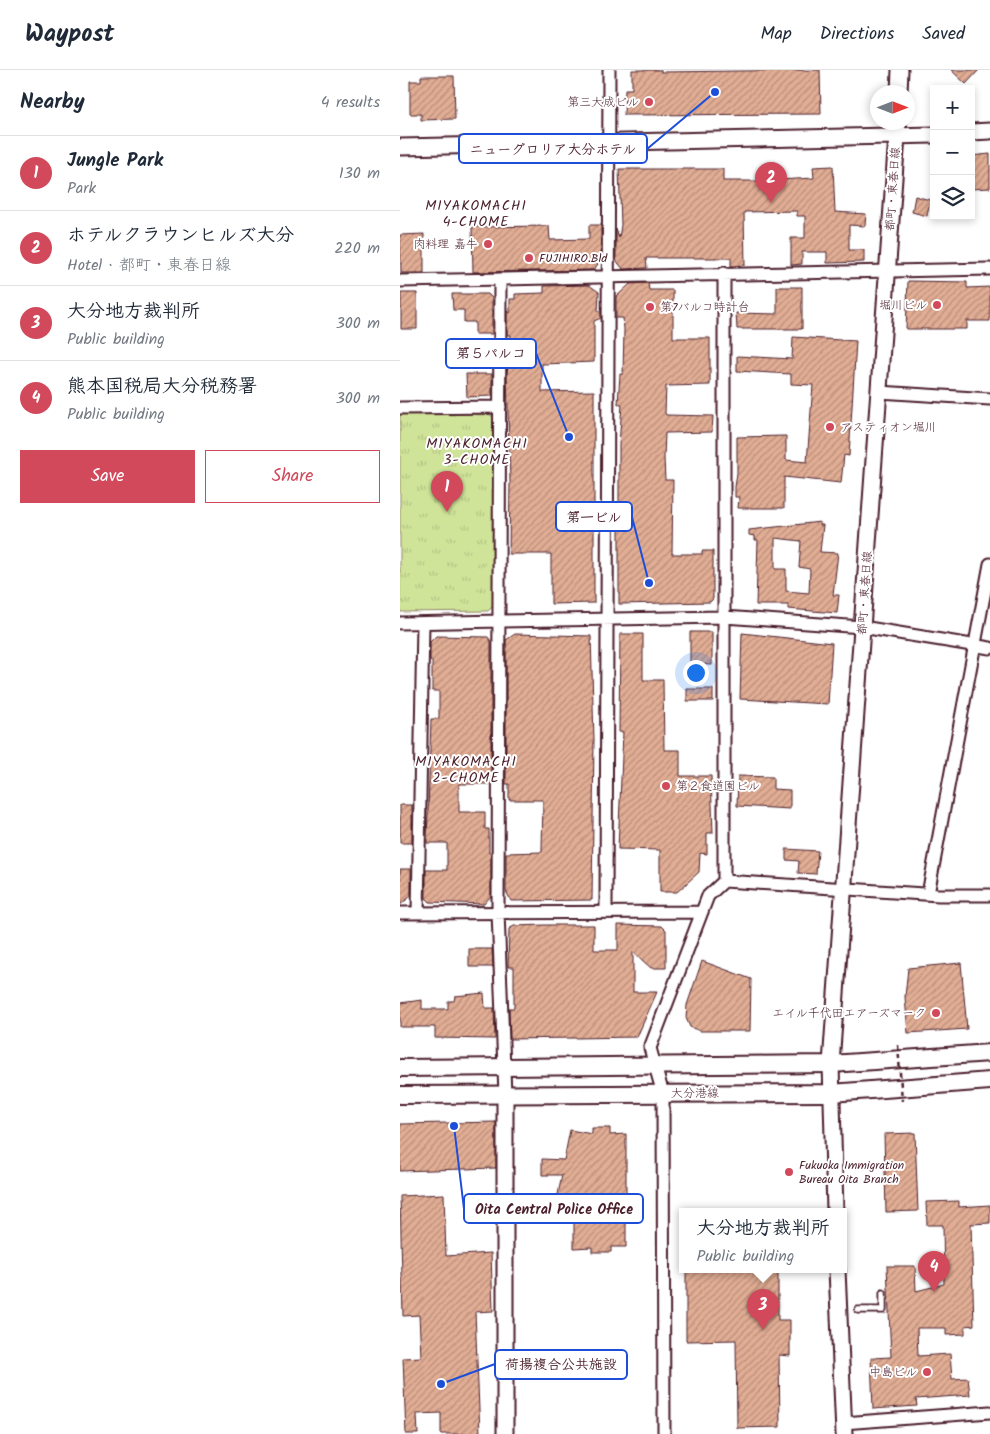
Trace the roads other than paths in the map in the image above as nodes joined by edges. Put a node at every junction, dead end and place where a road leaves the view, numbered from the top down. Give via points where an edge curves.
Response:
1 (609, 70) edge
2 (900, 70) edge
3 (899, 85) edge
4 (897, 130) edge
5 (990, 131) edge
6 (975, 132) edge
7 (930, 134) edge
8 (610, 143) junction
9 (400, 147) edge
10 (990, 269) edge
11 (887, 272) junction
12 (724, 273) junction
13 (609, 276) junction
14 (500, 279) junction
15 (400, 281) edge
16 (879, 392) junction
17 (990, 399) edge
18 (500, 407) junction
19 (400, 408) edge
20 (990, 564) edge
21 (724, 617) junction
22 (607, 619) junction
23 (499, 621) junction
24 (400, 623) edge
25 (423, 623) junction
26 (862, 627) junction
27 (975, 645) junction
28 (990, 648) edge
29 (724, 881) junction
30 (844, 887) junction
31 (928, 894) junction
32 (990, 895) edge
33 (606, 911) junction
34 (498, 912) junction
35 (702, 912) junction
36 (400, 913) edge
37 (418, 913) junction
38 (990, 1053) edge
39 (831, 1064) junction
40 (654, 1066) junction
41 (504, 1067) junction
42 (400, 1068) edge
43 (990, 1081) edge
44 (830, 1092) junction
45 (663, 1094) junction
46 (400, 1095) edge
47 (505, 1095) junction
48 (835, 1208) edge
49 (837, 1273) edge
50 (883, 1293) dead end
51 (858, 1310) dead end
52 (990, 1412) edge
53 (844, 1429) edge
54 (506, 1434) edge
55 (664, 1434) edge

1 - 8 street
2 - 3 street
4 - 7 street
4 - 8 street
4 - 11 street, 都町・東春日線
5 - 6 street
8 - 9 street
8 - 13 street
10 - 11 street
11 - 12 street
11 - 16 street, 都町・東春日線
12 - 13 street
12 - 21 street
13 - 14 street
13 - 22 street
14 - 15 street
14 - 18 street
16 - 17 street
16 - 26 street, 都町・東春日線
18 - 19 street
18 - 23 street
20 - 27 street
21 - 22 street
21 - 26 street
21 - 29 street
22 - 23 street
22 - 33 street
23 - 25 street
23 - 34 street
24 - 25 street
25 - 37 street
26 - 27 street
26 - 30 street, 都町・東春日線
27 - 28 street
27 - 31 street
29 - 30 street
29 - 35 street via 708,896
30 - 31 street
30 - 39 street, 都町・東春日線
31 - 32 street
33 - 34 street
33 - 35 street
34 - 37 street
34 - 41 street
35 - 40 street via 650,1048
36 - 37 street
38 - 39 main road
39 - 40 main road
39 - 44 street, 都町・東春日線
40 - 41 main road
40 - 45 street
41 - 42 main road
41 - 47 street
43 - 44 main road, 大分港線
44 - 45 main road, 大分港線
44 - 48 street, 都町・東春日線
45 - 47 main road, 大分港線
45 - 55 street
46 - 47 main road, 大分港線
47 - 54 street
49 - 53 street
50 - 51 lane via 883,1310
52 - 53 street

